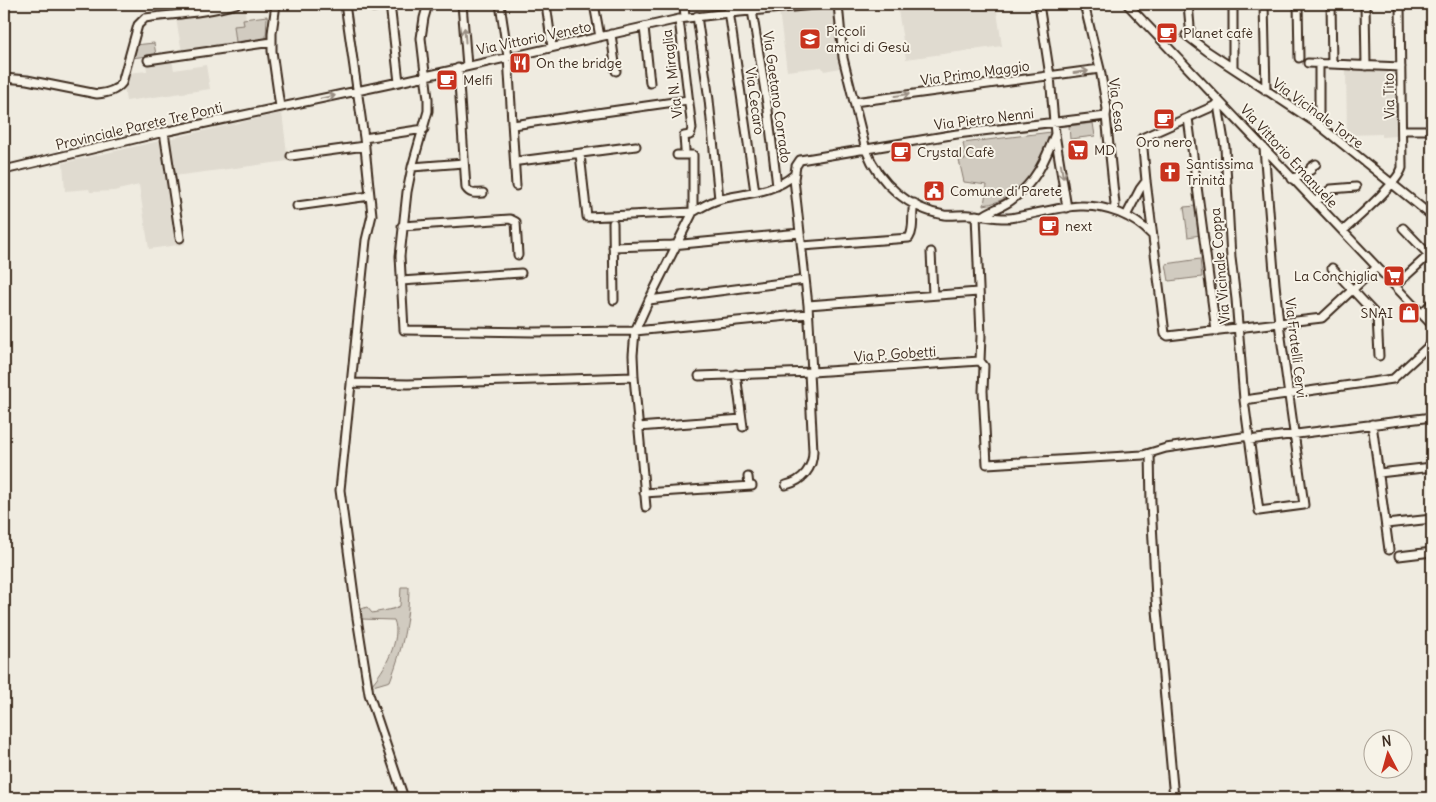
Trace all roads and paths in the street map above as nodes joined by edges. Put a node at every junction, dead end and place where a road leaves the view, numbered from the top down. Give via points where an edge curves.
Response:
1 (236, 4) edge
2 (276, 4) edge
3 (345, 4) edge
4 (390, 4) edge
5 (428, 4) edge
6 (462, 4) edge
7 (500, 4) edge
8 (546, 4) edge
9 (594, 4) edge
10 (684, 4) edge
11 (728, 4) edge
12 (816, 4) edge
13 (825, 4) edge
14 (838, 4) edge
15 (1039, 4) edge
16 (1084, 4) edge
17 (1126, 4) edge
18 (1188, 4) edge
19 (1233, 4) edge
20 (1264, 4) edge
21 (1298, 4) edge
22 (1331, 4) edge
23 (1365, 4) edge
24 (1400, 4) edge
25 (775, 6) edge
26 (373, 7) dead end
27 (752, 7) edge
28 (729, 13) junction
29 (697, 16) junction
30 (682, 18) junction
31 (644, 27) junction
32 (611, 34) junction
33 (600, 37) junction
34 (272, 42) junction
35 (552, 47) junction
36 (508, 57) junction
37 (1299, 58) dead end
38 (148, 60) dead end
39 (1308, 63) dead end
40 (1319, 63) junction
41 (1332, 64) junction
42 (468, 66) junction
43 (1366, 66) junction
44 (1401, 67) junction
45 (458, 68) junction
46 (1234, 68) junction
47 (1100, 70) junction
48 (616, 72) dead end
49 (426, 75) junction
50 (1050, 76) junction
51 (4, 78) edge
52 (399, 82) junction
53 (650, 84) dead end
54 (357, 91) junction
55 (1266, 91) junction
56 (688, 100) junction
57 (1219, 101) junction
58 (854, 102) junction
59 (280, 107) junction
60 (1106, 116) junction
61 (1188, 118) junction
62 (1055, 123) junction
63 (513, 125) junction
64 (1319, 125) junction
65 (424, 129) junction
66 (1402, 130) junction
67 (1432, 130) edge
68 (164, 132) junction
69 (1056, 134) junction
70 (364, 138) junction
71 (365, 146) junction
72 (636, 146) dead end
73 (1264, 148) junction
74 (685, 150) dead end
75 (866, 150) junction
76 (580, 154) junction
77 (676, 155) dead end
78 (291, 156) dead end
79 (519, 161) dead end
80 (464, 163) junction
81 (1316, 164) dead end
82 (412, 166) junction
83 (4, 170) edge
84 (794, 175) junction
85 (1292, 179) junction
86 (1146, 181) junction
87 (1392, 184) junction
88 (516, 186) dead end
89 (777, 186) junction
90 (1356, 187) dead end
91 (483, 192) dead end
92 (755, 192) junction
93 (370, 196) junction
94 (719, 199) junction
95 (1315, 202) junction
96 (914, 203) junction
97 (297, 206) dead end
98 (1067, 208) junction
99 (1114, 211) junction
100 (693, 212) junction
101 (979, 216) junction
102 (1126, 216) junction
103 (1432, 216) edge
104 (613, 223) dead end
105 (402, 226) junction
106 (1403, 228) dead end
107 (1343, 231) junction
108 (800, 233) junction
109 (1152, 235) junction
110 (180, 238) dead end
111 (676, 245) junction
112 (802, 246) junction
113 (613, 247) junction
114 (931, 252) dead end
115 (1431, 254) edge
116 (518, 255) dead end
117 (1377, 267) junction
118 (1332, 268) dead end
119 (521, 273) dead end
120 (805, 280) junction
121 (402, 281) junction
122 (1395, 286) junction
123 (1352, 289) junction
124 (978, 292) junction
125 (934, 295) junction
126 (614, 300) dead end
127 (649, 300) junction
128 (1432, 303) edge
129 (808, 305) junction
130 (808, 314) junction
131 (1421, 314) junction
132 (1279, 323) junction
133 (1432, 325) edge
134 (1238, 329) junction
135 (635, 331) junction
136 (1216, 331) junction
137 (1432, 343) edge
138 (1379, 356) dead end
139 (980, 361) junction
140 (811, 372) junction
141 (736, 374) junction
142 (699, 376) dead end
143 (634, 377) junction
144 (351, 383) junction
145 (1289, 394) junction
146 (1244, 400) junction
147 (1432, 417) edge
148 (1372, 424) junction
149 (638, 427) junction
150 (1294, 434) junction
151 (1249, 438) junction
152 (1150, 453) junction
153 (1432, 466) edge
154 (1379, 473) junction
155 (748, 478) dead end
156 (786, 485) dead end
157 (644, 492) junction
158 (646, 507) dead end
159 (1259, 511) joint
160 (1432, 519) edge
161 (1386, 524) junction
162 (1389, 550) dead end
163 (1432, 552) edge
164 (1399, 556) dead end
165 (404, 798) edge
166 (1174, 798) edge

1 - 51 street via 144,18 138,25 122,83 105,94
2 - 34 street
3 - 54 street
4 - 26 street
4 - 52 street
5 - 49 street via 421,38
42 -> 6 street
7 - 36 street
8 - 35 street
9 - 33 street
10 - 30 street, Via N. Miraglia
11 - 28 street, Via Cecaro
12 - 13 street, Via Vittorio Veneto
12 - 25 street, Via Vittorio Veneto
14 - 58 street via 843,58
15 - 50 street
16 - 47 street, Via Cesa
17 - 57 street, Via Vittorio Emanuele
18 - 46 street, Via Vicinale Torre via 1188,36
19 - 46 street
20 - 55 street
21 - 37 street
22 - 41 street
23 - 43 street
24 - 44 street, Via Tito
25 - 27 street, Via Vittorio Veneto
27 - 28 street, Via Vittorio Veneto
27 - 89 street, Via Gaetano Corrado
28 - 29 street, Via Vittorio Veneto
28 - 92 street, Via Cecaro
29 - 30 street, Via Vittorio Veneto
29 - 94 street via 710,100
30 - 31 street, Via Vittorio Veneto
30 - 56 street, Via N. Miraglia
31 - 32 street, Via Vittorio Veneto
31 - 53 street
32 - 33 street, Via Vittorio Veneto
32 - 48 street
33 - 35 street, Via Vittorio Veneto
34 - 38 street
34 - 59 street
35 - 36 street, Via Vittorio Veneto
36 - 42 street, Via Vittorio Veneto
36 - 63 street
39 - 40 street
40 - 41 street
40 - 64 street
41 - 43 street
42 - 45 street, Via Vittorio Veneto
43 - 44 street
44 - 66 street, Via Tito
45 - 49 street, Via Vittorio Veneto
45 - 80 street
46 - 55 street, Via Vicinale Torre
50 -> 47 street, Via Primo Maggio
47 - 60 street, Via Cesa
49 - 52 street, Via Vittorio Veneto
49 - 65 street via 428,111
58 -> 50 street, Via Primo Maggio
50 - 62 street
52 - 54 street, Via Vittorio Veneto
59 -> 54 street, Via Vittorio Veneto
54 - 70 street
55 - 64 street, Via Vicinale Torre
56 - 63 street
56 - 74 street, Via N. Miraglia via 692,129 690,135 684,136
57 - 61 street
57 - 73 street, Via Vittorio Emanuele
57 - 134 street, Via Vicinale Coppa
58 - 75 street
59 - 68 street, Provinciale Parete Tre Ponti
60 - 62 street, Via Pietro Nenni
60 - 99 street, Via Cesa
61 - 86 street via 1142,138
61 - 136 street
62 - 69 street
62 - 75 street, Via Pietro Nenni via 957,134
63 - 88 street
64 - 87 street, Via Vicinale Torre
65 - 70 street
65 - 82 street
66 - 67 street
66 - 87 street, Via Tito via 1401,174
68 - 83 street, Provinciale Parete Tre Ponti
68 - 110 street
69 -> 98 street
69 - 101 street via 1038,173 1013,200
70 - 71 street
71 - 78 street
71 - 93 street
72 - 76 street
73 - 85 street, Via Vittorio Emanuele
73 - 132 street, Via Fratelli Cervi
75 - 84 street, Via Pietro Nenni via 800,160
75 - 96 street via 886,182 899,195
76 - 79 street
76 - 100 street via 587,217
77 - 100 street via 693,155
80 - 82 street
80 - 91 street via 466,188 473,194
81 - 85 street
82 - 105 street
84 - 89 street
84 - 108 street
85 - 95 street, Via Vittorio Emanuele
86 - 102 street
86 - 109 street
87 - 103 street, Via Vicinale Torre
87 - 107 street
89 - 92 street
90 - 95 street via 1331,189
92 - 94 street
93 - 97 street
93 - 144 street via 372,215 366,240
94 - 100 street
95 - 107 street, Via Vittorio Emanuele
96 - 101 street via 940,214
96 - 112 street via 909,238
98 - 99 street via 1080,206
98 - 101 street via 1008,218
99 - 102 street
100 - 111 street
101 - 124 street
102 - 109 street
104 - 113 street
105 - 116 street via 510,220 516,222
105 - 121 street
106 - 115 street
107 - 117 street, Via Vittorio Emanuele
108 - 111 street
108 - 112 street
109 - 136 street via 1165,334
111 - 113 street
111 - 127 street
112 - 120 street
113 - 126 street
114 - 125 street
115 - 122 street
117 - 122 street, Via Vittorio Emanuele
117 - 123 street
118 - 123 street
119 - 121 street
120 - 127 street
120 - 129 street
121 - 135 street via 404,330
122 - 131 street, Via Vittorio Emanuele
123 - 132 street via 1322,318
123 - 138 street via 1377,316
124 - 125 street
124 - 139 street
125 - 129 street
127 - 135 street
128 - 131 street
129 - 130 street
130 - 135 street
130 - 140 street
131 - 133 street, Via Vittorio Emanuele
132 - 134 street
132 - 145 street, Via Fratelli Cervi
134 - 136 street
134 - 146 street, Via Vicinale Coppa
135 - 143 street
137 - 145 street via 1393,379
139 - 140 street, Via P. Gobetti
139 - 152 street via 984,366 987,464
140 - 141 street, Via P. Gobetti
140 - 156 street via 812,462 803,476
141 - 142 street, Via P. Gobetti
141 - 149 street via 742,423
143 - 144 street
143 - 149 street
144 - 165 street via 340,490 342,512 370,702
145 - 146 street
145 - 150 street, Via Fratelli Cervi
146 - 151 street, Via Vicinale Coppa
147 - 148 street
148 - 150 street
148 - 154 street
149 - 157 street
150 - 151 street
150 - 159 street, Via Fratelli Cervi via 1304,505
151 - 152 street via 1166,448
151 - 159 street, Via Vicinale Coppa
152 - 166 street via 1156,599
153 - 154 street
154 - 161 street
155 - 157 street via 750,486
157 - 158 street
160 - 161 street
161 - 162 street
163 - 164 street

